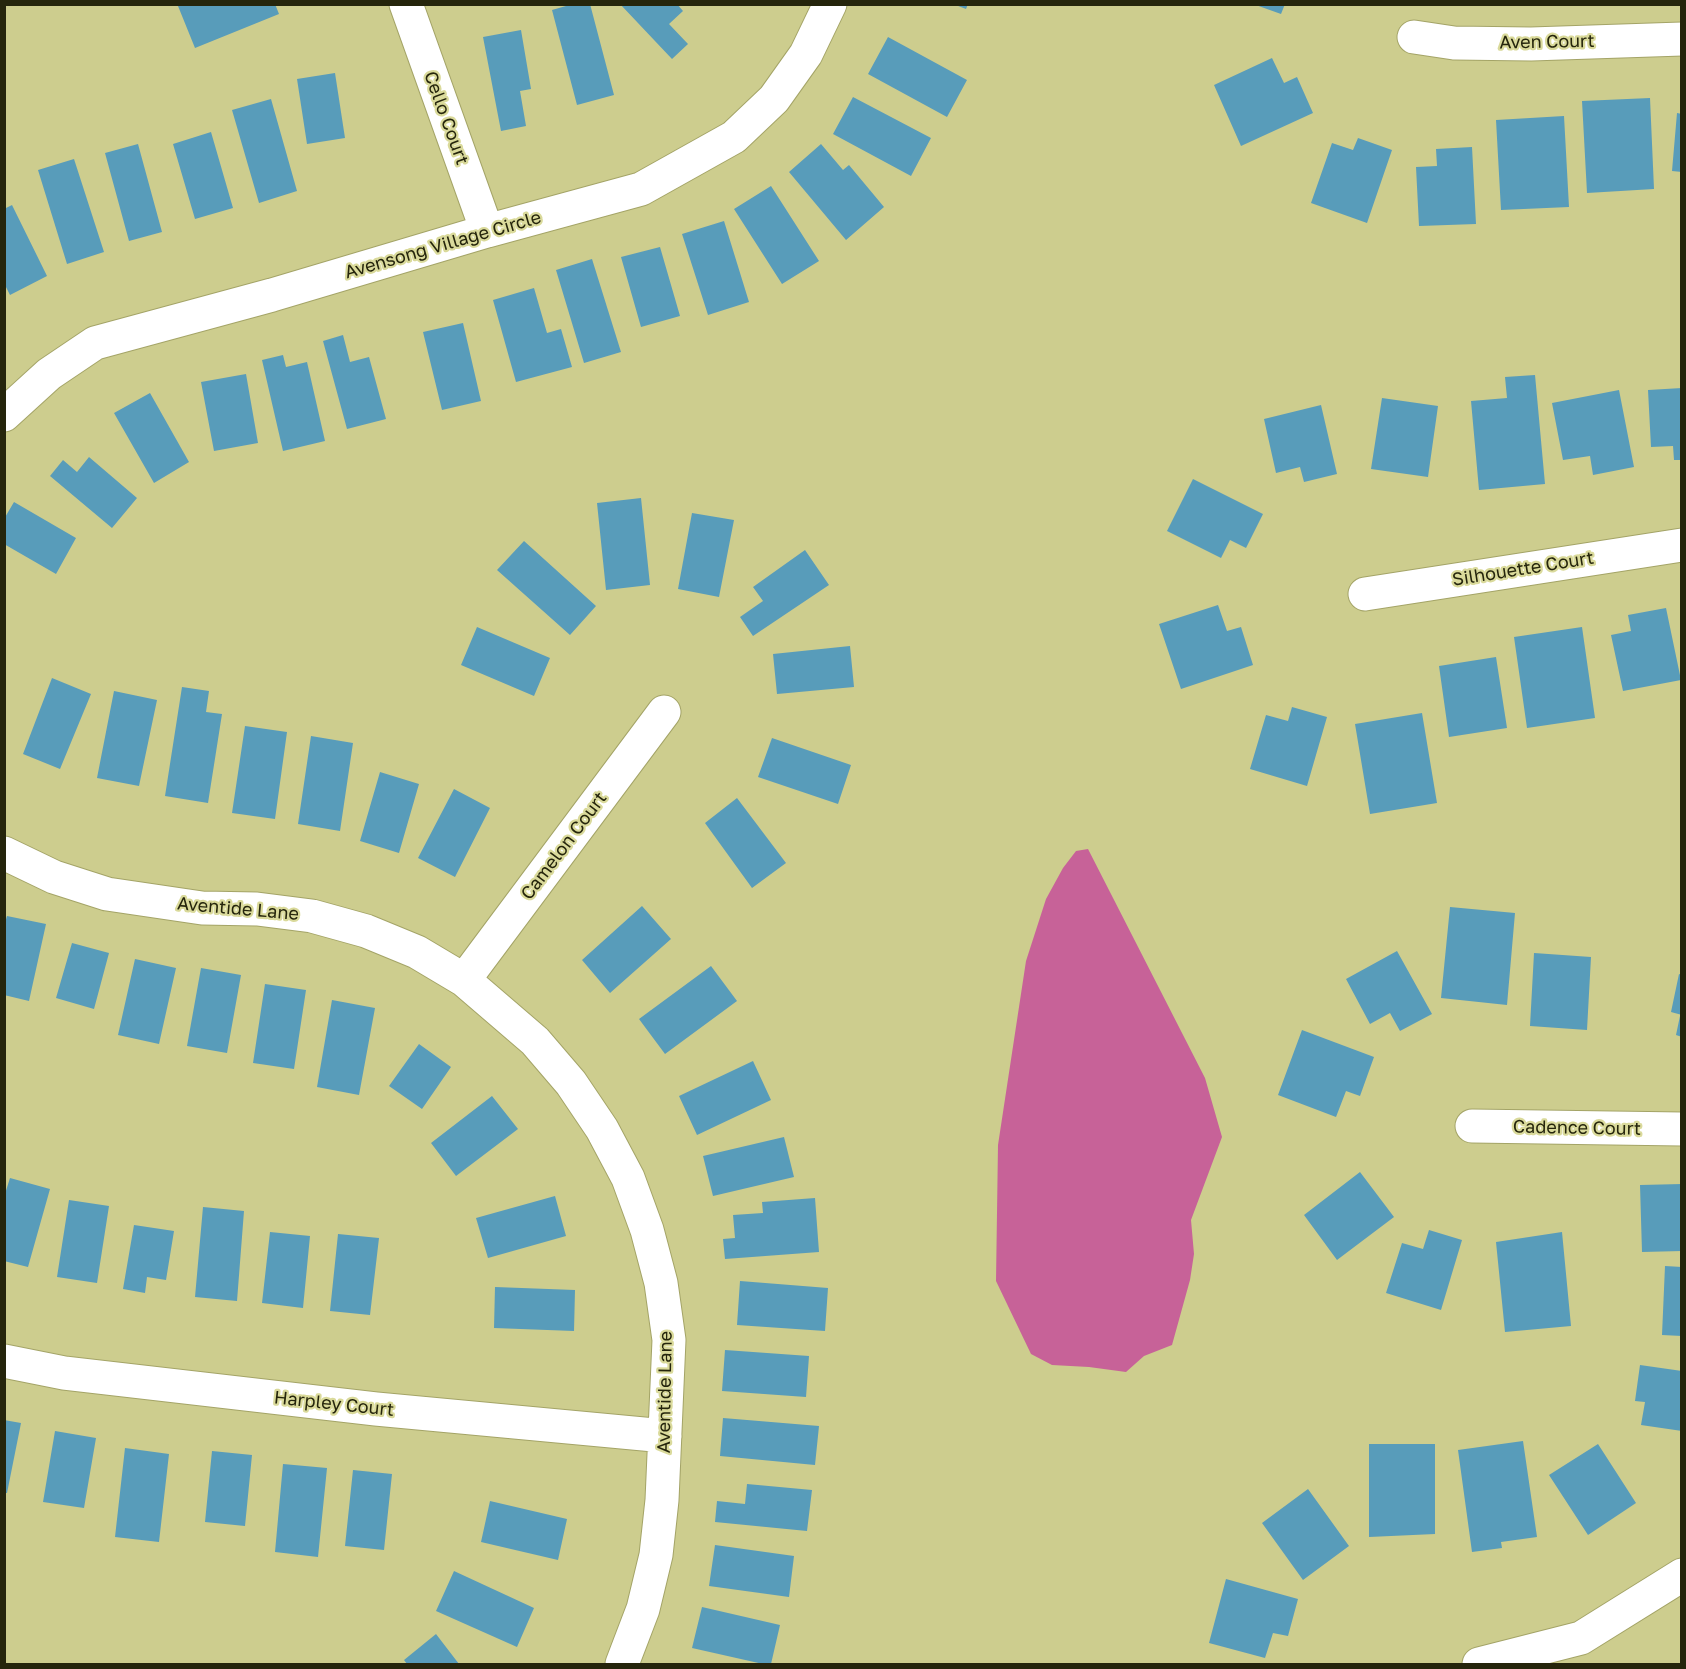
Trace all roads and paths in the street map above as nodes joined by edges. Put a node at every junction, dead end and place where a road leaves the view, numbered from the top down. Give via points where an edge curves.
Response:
1 (406, 4) edge
2 (830, 4) edge
3 (1414, 37) dead end
4 (1682, 39) edge
5 (487, 231) junction
6 (4, 416) edge
7 (1682, 545) edge
8 (1365, 594) dead end
9 (664, 712) dead end
10 (4, 853) edge
11 (464, 980) junction
12 (1472, 1126) dead end
13 (1682, 1129) edge
14 (4, 1361) edge
15 (665, 1436) junction
16 (1682, 1575) edge
17 (622, 1665) edge
18 (1479, 1665) edge

1 - 5 street, Cello Court
2 - 5 street, Avensong Village Circle via 806,54 774,99 734,137 641,189
3 - 4 street, Aven Court via 1454,43 1530,44
5 - 6 street, Avensong Village Circle via 95,343 49,374
7 - 8 street, Silhouette Court
9 - 11 street, Camelon Court
10 - 11 street, Aventide Lane via 54,877 107,894 202,908 312,916 366,931 417,952
11 - 15 street, Aventide Lane via 535,1041 571,1083 628,1178 647,1230 663,1295 669,1340
12 - 13 street, Cadence Court
14 - 15 street, Harpley Court via 64,1373 376,1409
15 - 17 street, Aventide Lane via 656,1555 643,1609
16 - 18 street via 1581,1638

